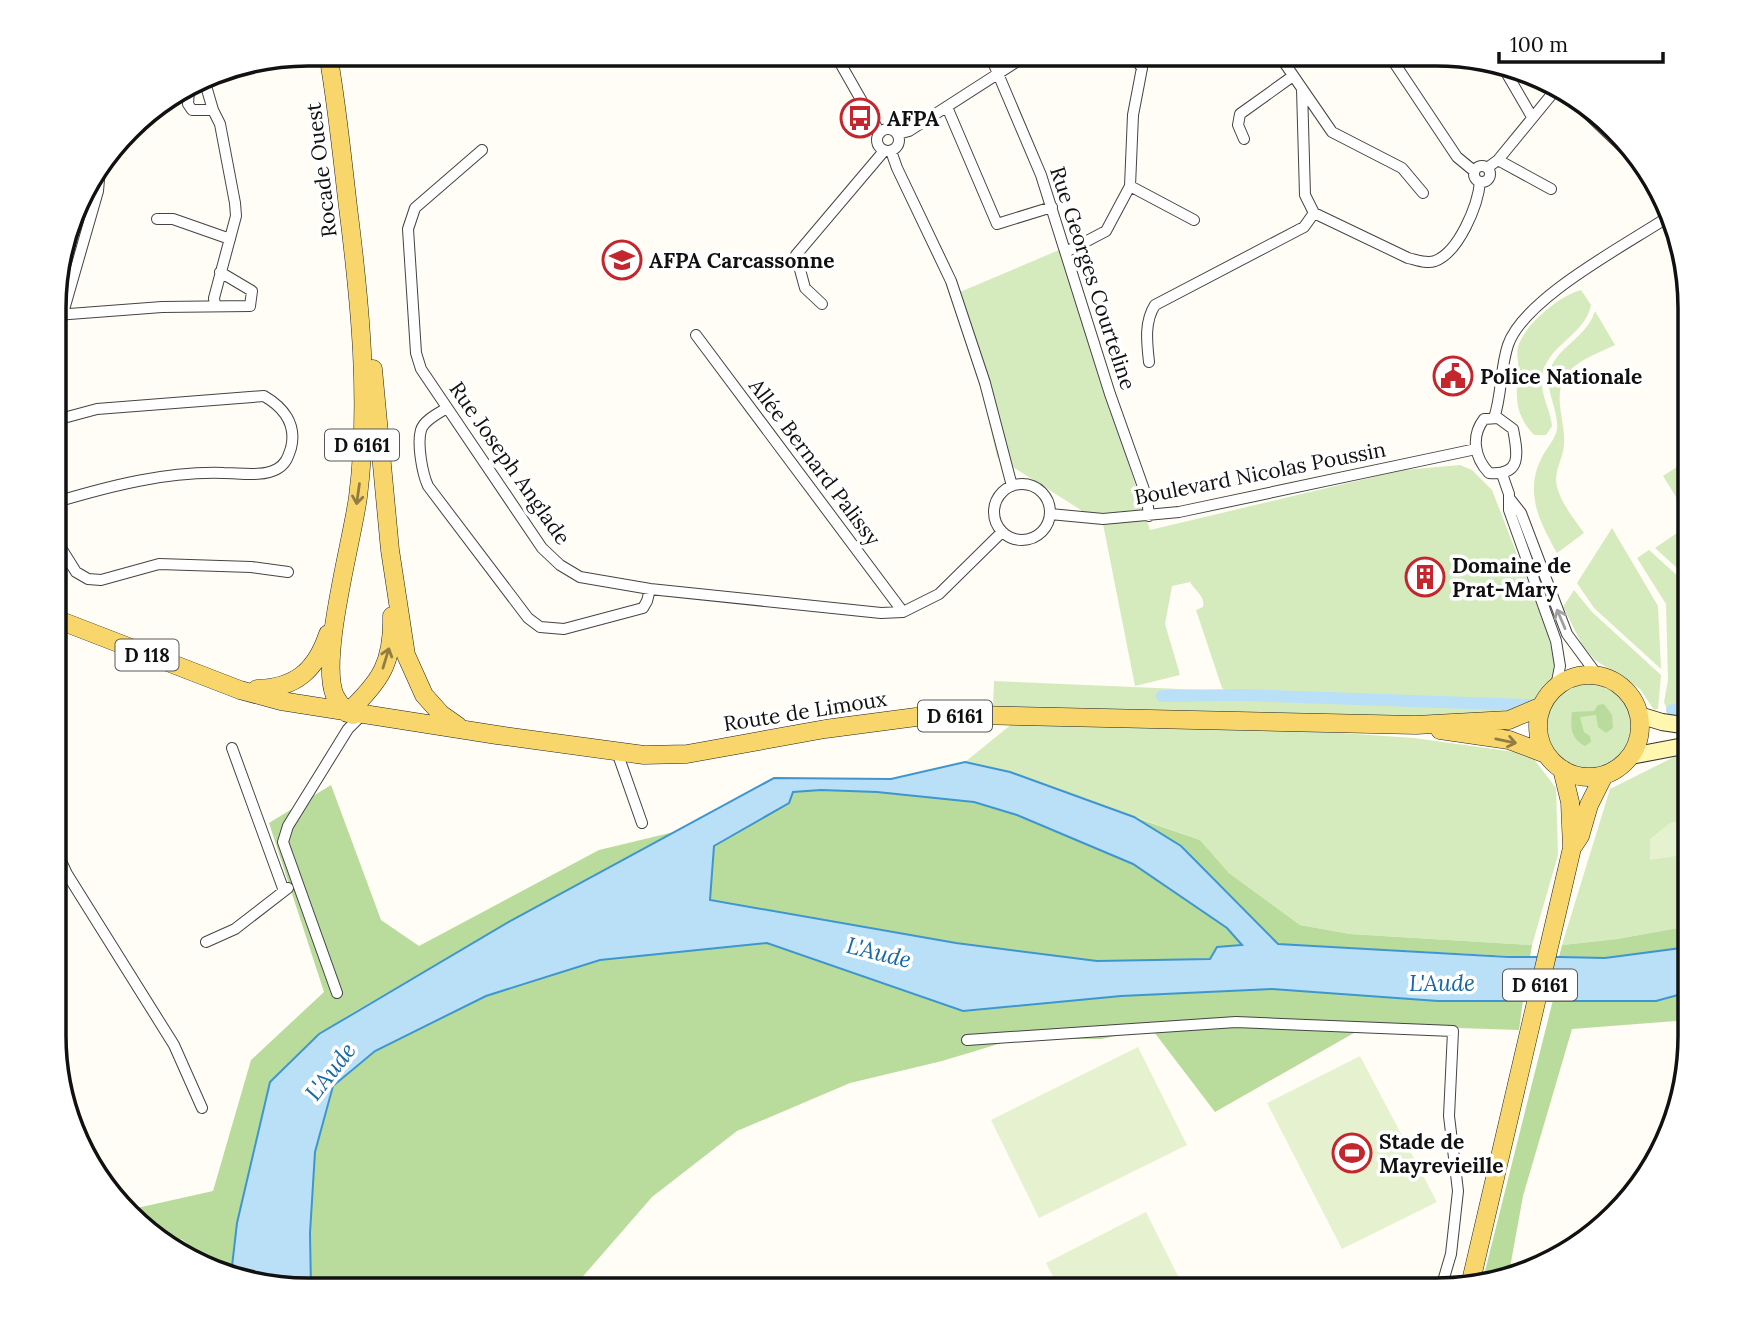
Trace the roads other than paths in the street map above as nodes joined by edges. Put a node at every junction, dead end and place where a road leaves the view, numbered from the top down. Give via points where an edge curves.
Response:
1 (330, 67) edge
2 (842, 67) edge
3 (996, 67) edge
4 (1007, 67) edge
5 (1141, 67) edge
6 (1287, 67) edge
7 (1397, 67) edge
8 (998, 72) junction
9 (1293, 76) junction
10 (1510, 79) edge
11 (1301, 89) junction
12 (206, 90) edge
13 (1551, 96) edge
14 (188, 99) edge
15 (947, 107) junction
16 (213, 110) junction
17 (1532, 117) junction
18 (880, 133) junction
19 (898, 134) junction
20 (1244, 139) dead end
21 (482, 150) dead end
22 (888, 151) junction
23 (1498, 160) junction
24 (1477, 176) junction
25 (1130, 186) junction
26 (1551, 188) dead end
27 (98, 190) edge
28 (1423, 193) dead end
29 (1052, 207) junction
30 (1314, 213) junction
31 (157, 219) dead end
32 (1194, 220) dead end
33 (1661, 221) edge
34 (230, 239) junction
35 (1066, 252) junction
36 (220, 272) junction
37 (357, 280) junction
38 (68, 288) edge
39 (822, 304) dead end
40 (215, 305) junction
41 (66, 314) edge
42 (696, 335) dead end
43 (1149, 362) dead end
44 (447, 408) junction
45 (66, 417) edge
46 (1494, 418) junction
47 (1476, 449) junction
48 (1502, 474) junction
49 (1012, 486) junction
50 (1510, 499) junction
51 (66, 500) edge
52 (1050, 514) junction
53 (1149, 516) junction
54 (1002, 532) junction
55 (390, 550) junction
56 (66, 557) edge
57 (288, 572) dead end
58 (650, 589) junction
59 (337, 607) junction
60 (904, 612) junction
61 (66, 623) edge
62 (1598, 676) junction
63 (1556, 687) junction
64 (240, 690) junction
65 (1542, 706) junction
66 (1639, 715) junction
67 (351, 720) junction
68 (1677, 724) edge
69 (1416, 725) junction
70 (461, 728) junction
71 (498, 735) junction
72 (1677, 747) edge
73 (232, 748) dead end
74 (617, 752) junction
75 (1546, 754) junction
76 (1631, 756) junction
77 (1562, 769) junction
78 (1604, 775) junction
79 (642, 823) dead end
80 (1572, 848) junction
81 (67, 873) edge
82 (296, 881) junction
83 (284, 891) junction
84 (206, 942) dead end
85 (337, 993) dead end
86 (967, 1040) dead end
87 (202, 1108) dead end
88 (1473, 1274) edge
89 (1444, 1277) edge

1 - 37 main road, Rocade Ouest / D 6161
2 - 18 street
3 - 8 street, Rue Georges Courteline
4 - 8 street
5 - 25 street via 1133,115
6 - 9 street
7 - 24 street via 1457,157
8 - 15 street
8 - 29 street, Rue Georges Courteline
9 - 11 street
9 - 20 street via 1240,114 1238,125
10 - 17 street
11 - 28 street via 1332,132 1402,168
11 - 30 street via 1305,195
12 - 16 street
13 - 17 street
14 - 16 street via 192,110
15 - 19 street
15 - 29 street via 998,224
16 - 34 street via 220,124 235,202
17 - 23 street
18 - 19 street via 889,129
18 - 22 street via 877,142
19 - 22 street via 899,144
21 - 44 street, Rue Joseph Anglade via 415,208 408,229 416,353 421,369
22 - 39 street via 796,255 805,288
22 - 49 street via 951,281
23 - 24 street via 1488,169 1480,166
23 - 26 street
24 - 30 street via 1479,192 1458,241 1434,261 1408,258
25 - 32 street
25 - 35 street via 1106,231
27 - 38 street
29 - 35 street, Rue Georges Courteline
30 - 43 street via 1304,227 1155,305 1146,340
31 - 34 street via 173,219
33 - 46 street via 1533,307 1507,347
34 - 36 street
35 - 53 street, Rue Georges Courteline
36 - 40 street
36 - 40 street via 252,291 250,306
37 - 55 main road, Rocade Ouest via 371,348
37 -> 59 main road, Rocade Ouest / D 6161 via 362,462
40 - 41 street
42 - 60 street, Allée Bernard Palissy
44 - 58 street, Rue Joseph Anglade via 542,548 559,565 580,577
44 - 58 street via 421,429 421,470 428,486 528,618 540,627 564,629 643,608
45 - 51 street via 97,409 264,396 279,405 293,438 287,461 275,471 156,478
46 - 47 street via 1484,419 1477,428
46 - 48 street via 1513,429 1517,448 1517,460
47 - 48 street via 1489,473
47 - 53 street, Boulevard Nicolas Poussin
48 - 50 street
49 - 52 street via 1023,484 1039,490
49 - 54 street via 994,505 993,515
62 -> 50 street via 1567,634 1521,513
50 - 63 street via 1509,510 1556,641 1560,666
52 - 53 street, Boulevard Nicolas Poussin via 1103,519
52 - 54 street via 1035,537 1013,539
54 - 60 street, Rue Joseph Anglade via 939,594
67 -> 55 main road via 388,660
55 - 70 main road, Rocade Ouest / D 6161 via 406,655 424,695
56 - 57 street via 76,572 101,580 159,564
58 - 60 street, Rue Joseph Anglade
59 - 64 main road, Rocade Ouest / D 6161 via 322,651 297,679 277,689
59 - 67 main road, Rocade Ouest / D 6161 via 331,667 335,696
61 - 64 main road, D 118
62 - 63 main road via 1576,676
62 - 66 main road via 1625,689
63 - 65 main road
64 - 67 main road, D 118
65 - 69 main road, D 6161 via 1509,720
65 - 75 main road via 1538,730
66 - 68 main road
66 - 76 main road via 1640,736
67 - 70 main road, D 6161
67 - 71 main road, D 6161 via 463,736
67 - 82 street via 288,826 283,842
69 - 74 main road, Route de Limoux / D 6161 via 939,716 825,729 687,754
69 -> 75 main road, D 6161 via 1509,740
70 - 71 main road, D 6161
71 - 74 main road, Route de Limoux / D 6161
72 - 76 main road
73 - 83 street
74 - 79 street
75 - 77 main road
76 - 78 main road
77 - 78 main road via 1582,777
77 - 80 main road, D 6161 via 1570,802
78 - 80 main road, D 6161
80 - 88 main road, D 6161
81 - 87 street via 174,1045
82 - 83 street
82 - 85 street
83 - 84 street via 234,929
86 - 89 street via 1236,1022 1453,1031 1449,1116 1458,1191

